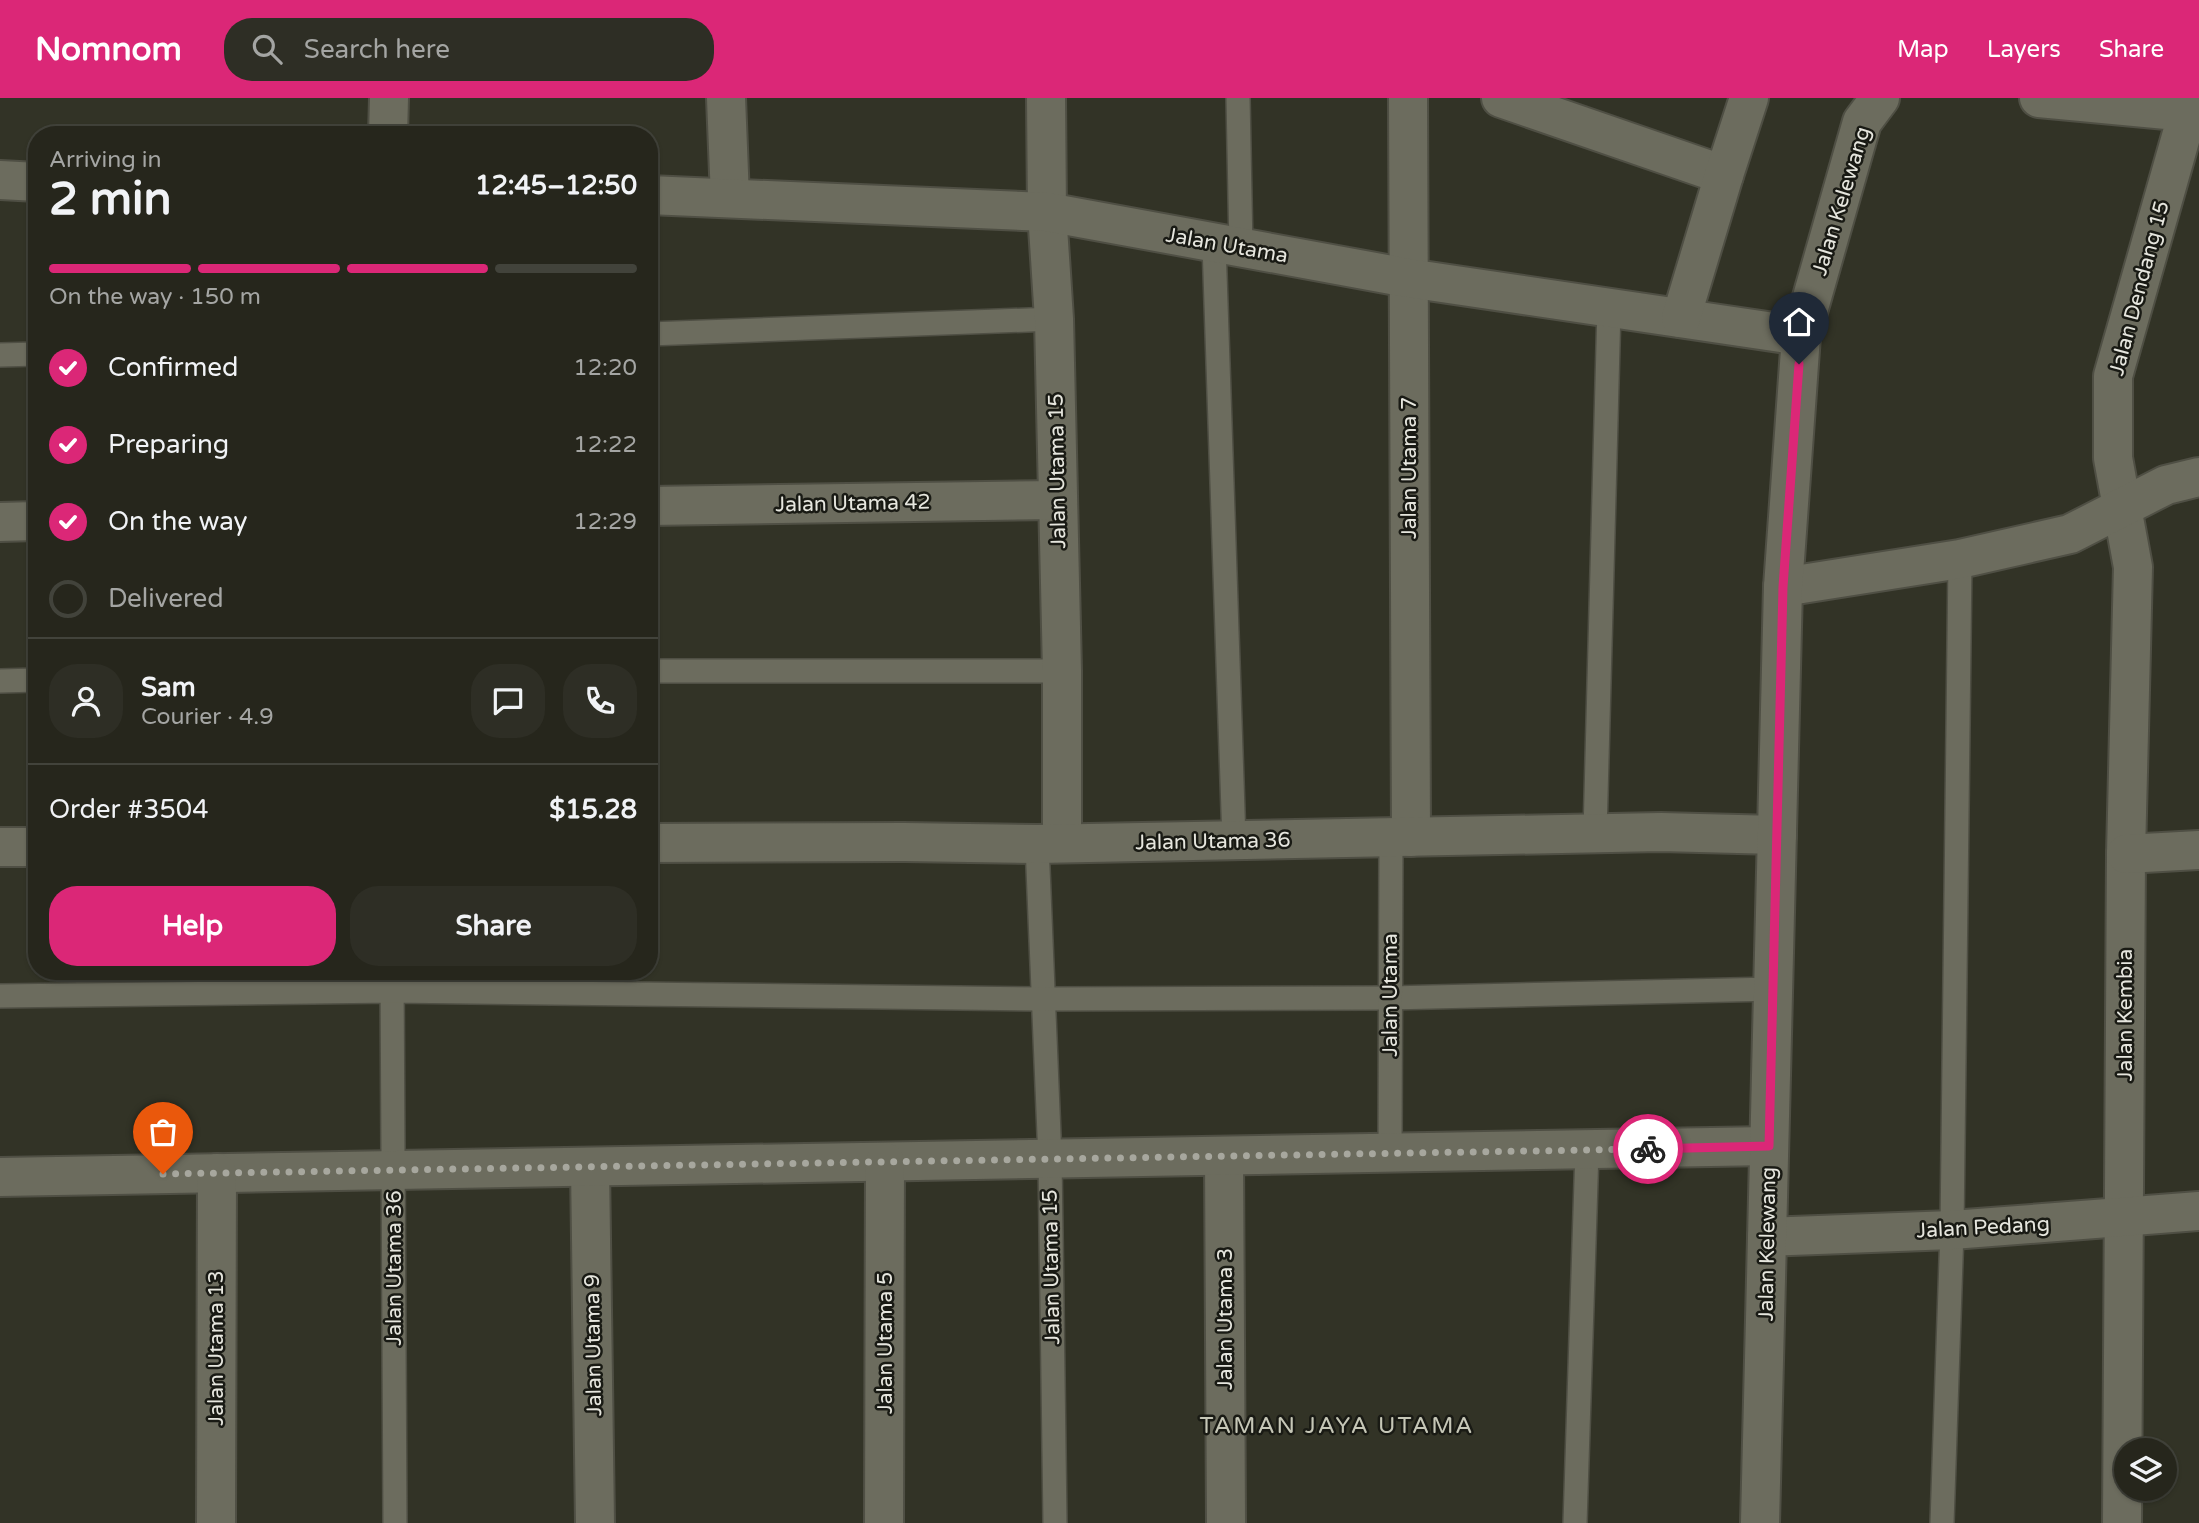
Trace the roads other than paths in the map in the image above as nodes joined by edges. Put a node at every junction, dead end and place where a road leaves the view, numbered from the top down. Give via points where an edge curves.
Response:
1 (389, 98) edge
2 (726, 98) edge
3 (1046, 98) edge
4 (1238, 98) edge
5 (1408, 98) edge
6 (1501, 98) edge
7 (1749, 98) edge
8 (1880, 98) edge
9 (2039, 98) edge
10 (2194, 113) edge
11 (388, 126) edge
12 (1724, 175) junction
13 (0, 180) edge
14 (28, 182) edge
15 (658, 195) edge
16 (730, 198) junction
17 (1047, 212) junction
18 (1227, 246) junction
19 (1408, 278) junction
20 (1609, 307) junction
21 (1682, 318) junction
22 (1054, 319) junction
23 (658, 334) edge
24 (1801, 336) junction
25 (28, 354) edge
26 (0, 355) edge
27 (2199, 477) edge
28 (1058, 500) junction
29 (658, 506) edge
30 (2123, 508) junction
31 (28, 521) edge
32 (0, 522) edge
33 (1960, 559) junction
34 (1783, 587) junction
35 (658, 671) edge
36 (1062, 671) junction
37 (28, 680) edge
38 (0, 681) edge
39 (1595, 833) junction
40 (1777, 835) junction
41 (1401, 837) junction
42 (1234, 841) junction
43 (658, 843) edge
44 (1050, 844) junction
45 (0, 847) edge
46 (28, 847) edge
47 (2199, 850) edge
48 (2126, 854) junction
49 (392, 981) edge
50 (1773, 989) junction
51 (0, 996) edge
52 (1390, 998) junction
53 (1043, 999) junction
54 (1769, 1146) junction
55 (1587, 1150) junction
56 (1390, 1154) junction
57 (1224, 1156) junction
58 (1050, 1159) junction
59 (885, 1162) junction
60 (590, 1167) junction
61 (393, 1170) junction
62 (217, 1174) junction
63 (0, 1177) edge
64 (2199, 1211) edge
65 (2124, 1219) junction
66 (1952, 1230) junction
67 (1767, 1237) junction
68 (216, 1523) edge
69 (395, 1523) edge
70 (595, 1523) edge
71 (884, 1523) edge
72 (1055, 1523) edge
73 (1226, 1523) edge
74 (1575, 1523) edge
75 (1760, 1523) edge
76 (1942, 1523) edge
77 (2122, 1523) edge

1 - 11 street
2 - 16 street
3 - 17 street, Jalan Utama 15
4 - 18 lane
5 - 19 street, Jalan Utama 7
6 - 12 street
7 - 12 street
8 - 24 street, Jalan Kelewang via 1862,122
9 - 10 street
10 - 30 street, Jalan Dendang 15 via 2113,376 2113,458
12 - 21 street
13 - 14 street
15 - 16 street, Jalan Utama
16 - 17 street, Jalan Utama
17 - 18 street, Jalan Utama
17 - 22 street, Jalan Utama 15
18 - 19 street, Jalan Utama
18 - 42 lane
19 - 20 street, Jalan Utama
19 - 41 street, Jalan Utama 7
20 - 21 street, Jalan Utama
20 - 39 lane
21 - 24 street, Jalan Utama
22 - 23 lane
22 - 28 street, Jalan Utama 15
24 - 34 street, Jalan Kelewang
25 - 26 lane
27 - 30 street via 2166,485
28 - 29 street, Jalan Utama 42
28 - 36 street, Jalan Utama 15
30 - 33 street via 2070,534
30 - 48 street, Jalan Kembia via 2133,567
31 - 32 street
33 - 34 street
33 - 66 lane
34 - 40 street, Jalan Kelewang
35 - 36 lane
36 - 44 street, Jalan Utama 15
37 - 38 lane
39 - 40 street, Jalan Utama 36
39 - 41 street, Jalan Utama 36
40 - 50 street, Jalan Kelewang
41 - 42 street, Jalan Utama 36
41 - 52 lane, Jalan Utama
42 - 44 street, Jalan Utama 36
43 - 44 street, Jalan Utama 36
44 - 53 lane, Jalan Utama 15
45 - 46 street
47 - 48 street
48 - 65 street, Jalan Kembia
49 - 51 lane
49 - 53 lane
49 - 61 lane, Jalan Utama 36
50 - 52 lane
50 - 54 street, Jalan Kelewang
52 - 53 lane
52 - 56 lane, Jalan Utama
53 - 58 lane, Jalan Utama 15
54 - 55 street
54 - 67 street, Jalan Kelewang
55 - 56 street
55 - 74 lane
56 - 57 street
57 - 58 street
57 - 73 street, Jalan Utama 3
58 - 59 street
58 - 72 lane, Jalan Utama 15
59 - 60 street
59 - 71 street, Jalan Utama 5
60 - 61 street
60 - 70 street, Jalan Utama 9
61 - 62 street
61 - 69 lane, Jalan Utama 36
62 - 63 street
62 - 68 street, Jalan Utama 13
64 - 65 street, Jalan Pedang
65 - 66 street, Jalan Pedang
65 - 77 street, Jalan Kembia
66 - 67 street, Jalan Pedang
66 - 76 lane
67 - 75 street, Jalan Kelewang

